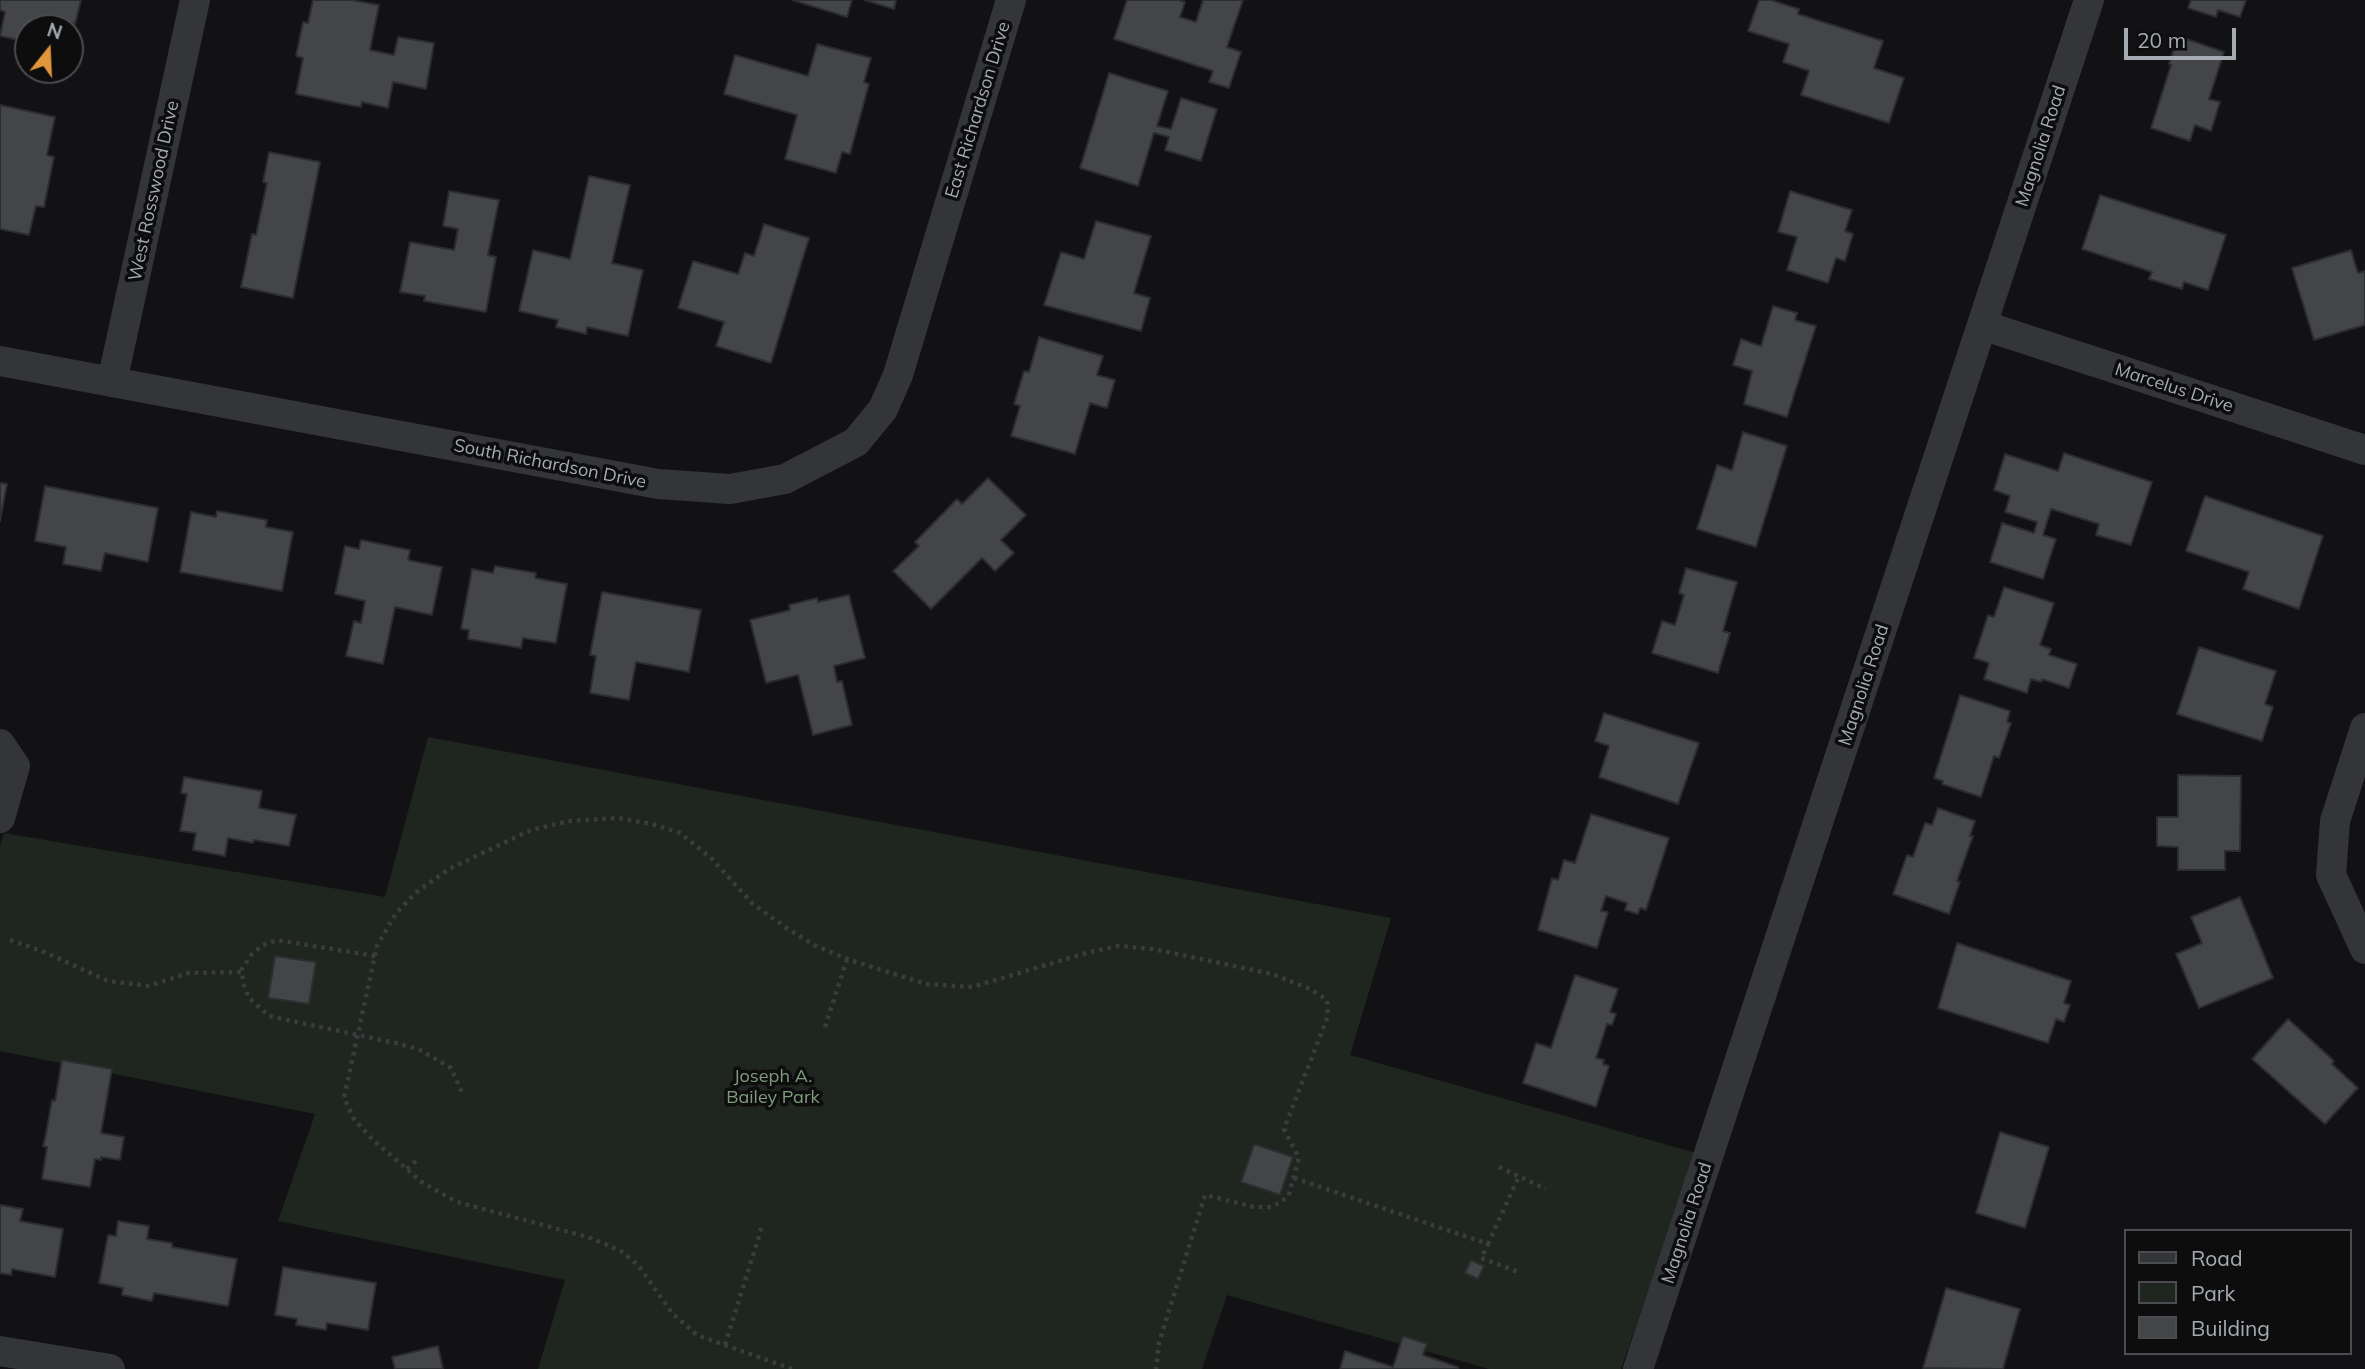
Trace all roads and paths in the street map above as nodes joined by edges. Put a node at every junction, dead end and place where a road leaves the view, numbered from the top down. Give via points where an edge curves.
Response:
1 (195, 0) edge
2 (1012, 0) edge
3 (2089, 0) edge
4 (944, 220) joint
5 (1982, 325) junction
6 (0, 360) edge
7 (112, 382) junction
8 (2365, 450) edge
9 (2365, 728) edge
10 (0, 744) edge
11 (0, 818) edge
12 (10, 940) dead end
13 (2365, 949) edge
14 (375, 956) junction
15 (847, 959) junction
16 (242, 972) junction
17 (825, 1027) dead end
18 (358, 1035) junction
19 (461, 1093) dead end
20 (417, 1160) dead end
21 (1499, 1167) dead end
22 (407, 1169) junction
23 (1519, 1176) junction
24 (1294, 1178) junction
25 (1546, 1189) dead end
26 (763, 1223) dead end
27 (1488, 1244) junction
28 (1518, 1272) dead end
29 (725, 1345) junction
30 (0, 1351) edge
31 (110, 1369) edge
32 (792, 1369) edge
33 (1156, 1369) edge
34 (1639, 1369) edge

1 - 7 street, West Rosswood Drive
2 - 4 street, East Richardson Drive
3 - 5 street, Magnolia Road
4 - 7 street, South Richardson Drive via 898,375 883,409 856,442 785,479 730,489 658,484
5 - 8 street, Marcelus Drive
5 - 34 street, Magnolia Road
6 - 7 street, South Richardson Drive
9 - 13 street via 2335,821 2331,876
10 - 11 street via 15,766
12 - 16 path via 108,982 149,986 188,973
14 - 15 path via 397,913 449,869 531,830 570,821 618,818 680,833 762,910 814,945
14 - 16 path via 277,940 252,954
14 - 18 path
15 - 17 path
15 - 24 path via 926,984 972,986 1119,946 1237,965 1310,989 1327,1000 1328,1016 1284,1129 1299,1158
16 - 18 path via 248,998 269,1016
18 - 19 path via 400,1044 437,1059 451,1068
18 - 22 path via 344,1098 354,1119
20 - 22 path
21 - 23 path
22 - 29 path via 457,1202 588,1237 621,1251 638,1265 672,1313 697,1335
23 - 25 path
23 - 27 path
24 - 27 path
24 - 33 path via 1288,1196 1272,1207 1205,1195 1159,1343
26 - 29 path
27 - 28 path via 1481,1258
29 - 32 path
30 - 31 street

